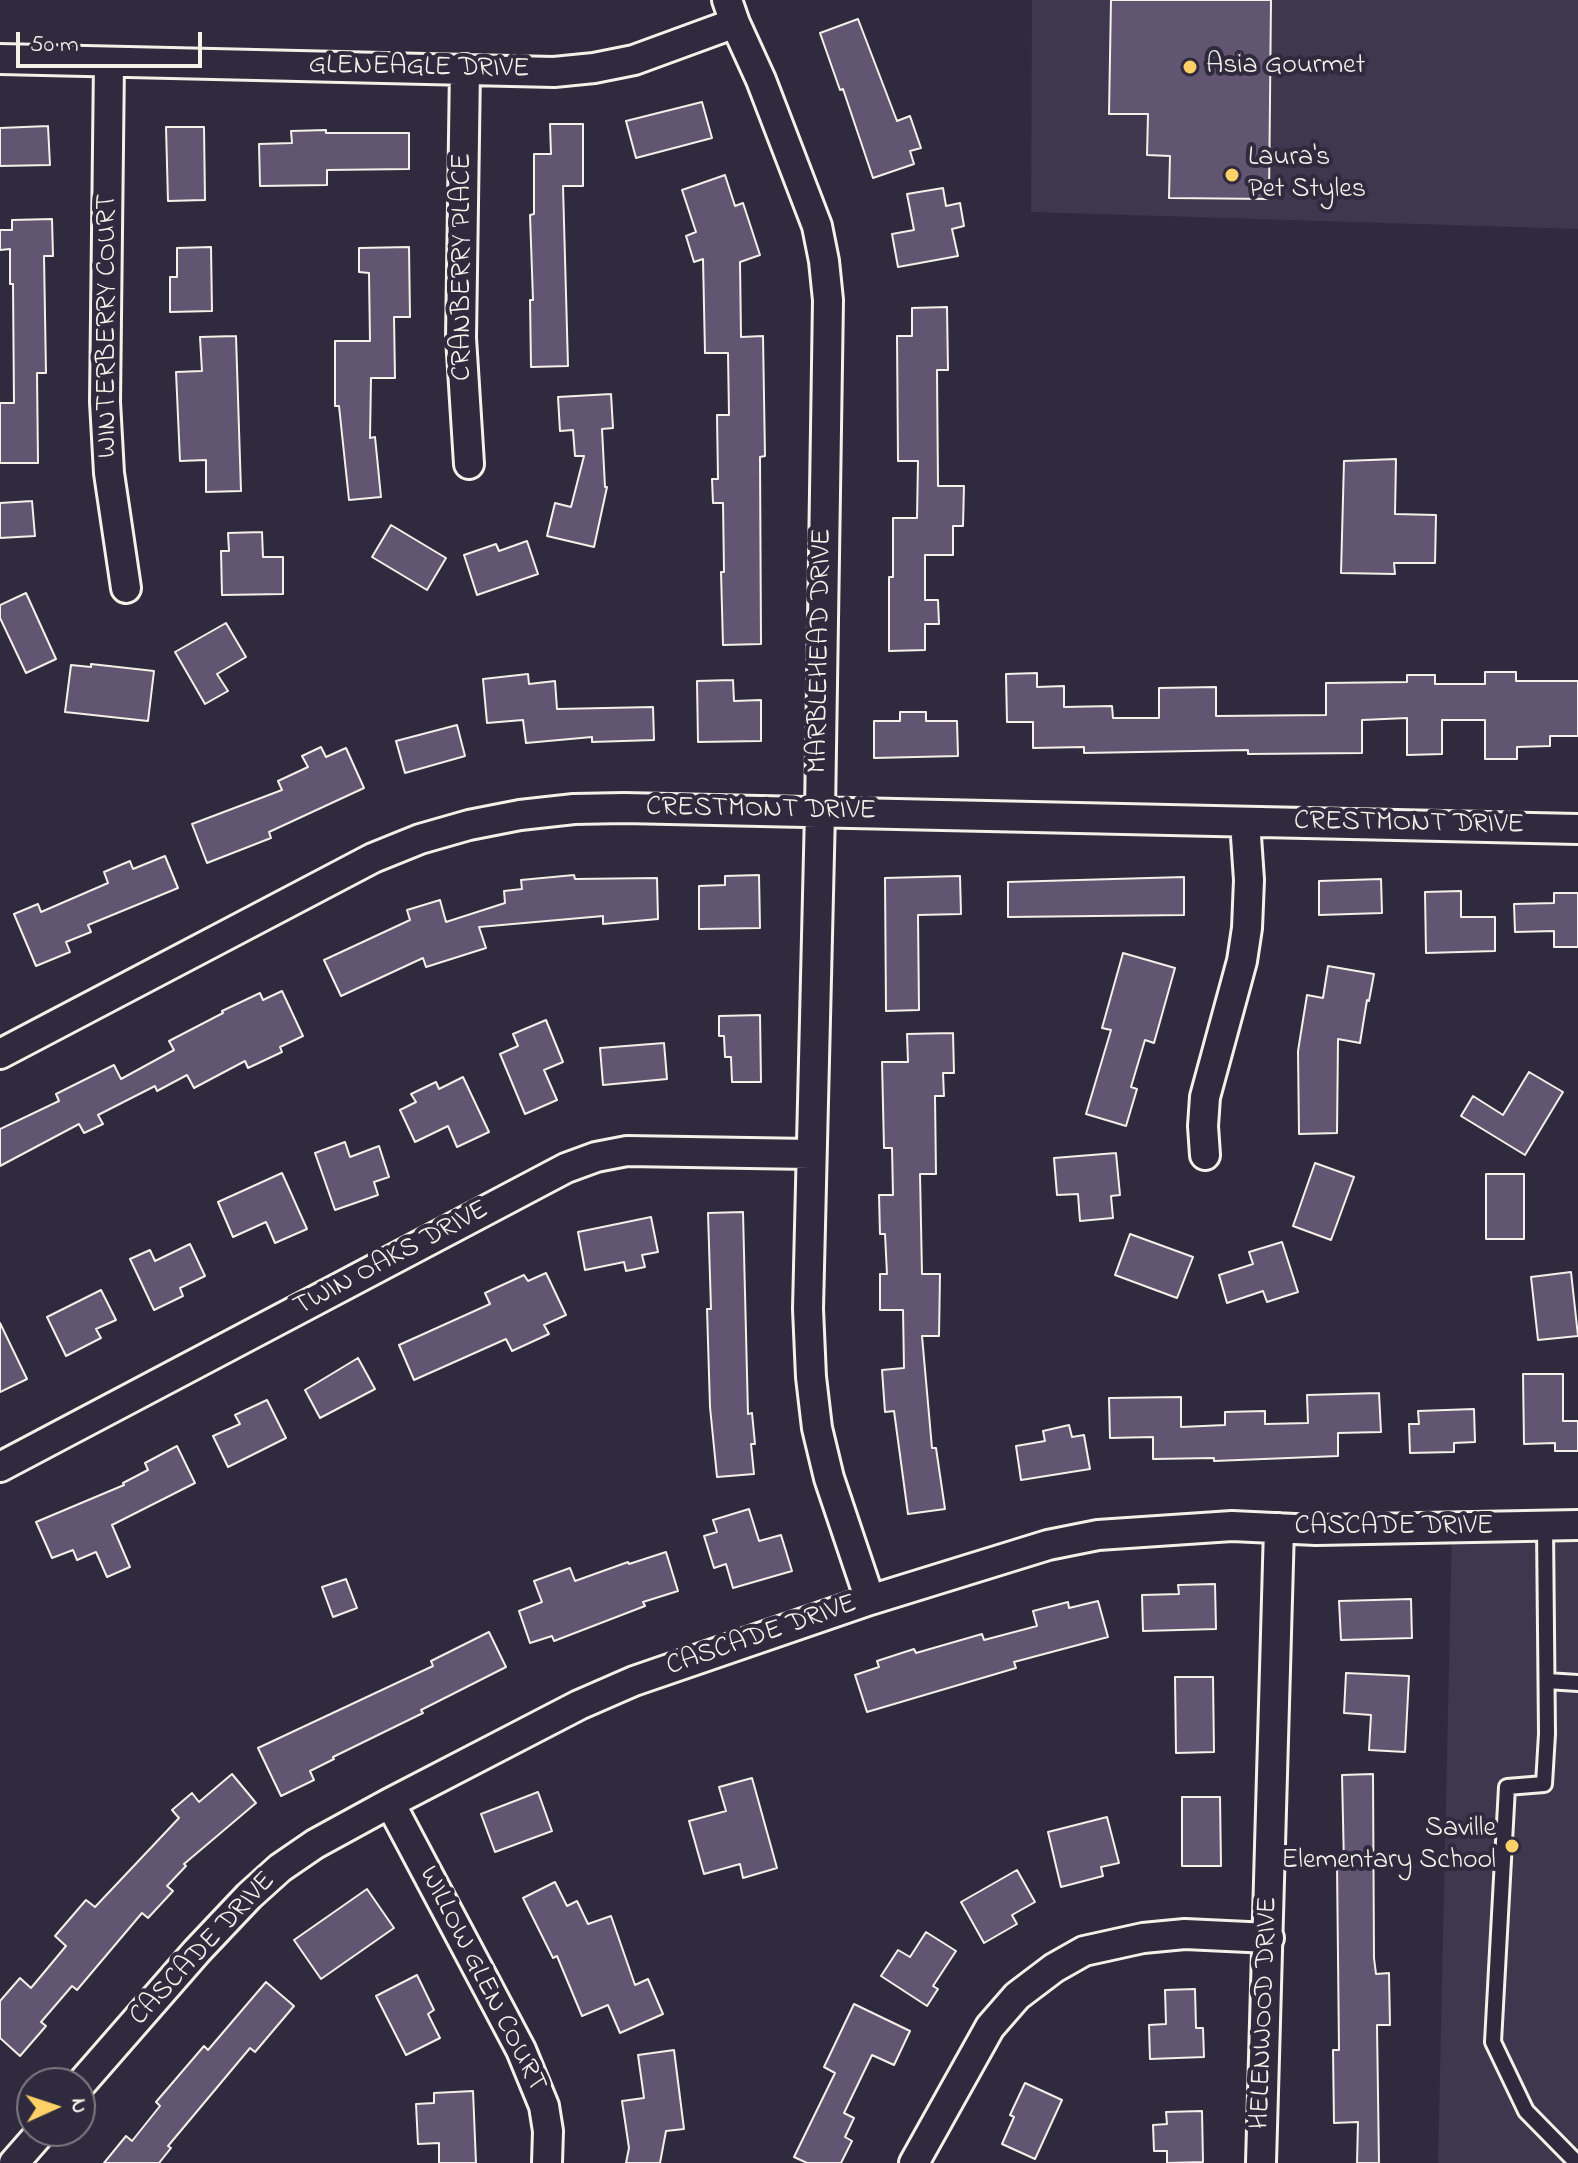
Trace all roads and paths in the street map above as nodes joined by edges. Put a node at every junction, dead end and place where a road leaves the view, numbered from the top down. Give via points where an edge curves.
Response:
1 (731, 11) edge
2 (0, 59) edge
3 (109, 62) junction
4 (465, 69) junction
5 (469, 464) dead end
6 (126, 588) dead end
7 (820, 812) junction
8 (1245, 822) junction
9 (1578, 829) edge
10 (0, 1054) edge
11 (810, 1154) junction
12 (1205, 1155) dead end
13 (0, 1467) edge
14 (1578, 1525) edge
15 (1545, 1527) junction
16 (1279, 1528) junction
17 (870, 1600) junction
18 (1547, 1681) junction
19 (1578, 1683) edge
20 (390, 1803) junction
21 (1269, 1938) junction
22 (96, 2067) edge
23 (28, 2147) edge
24 (14, 2163) edge
25 (547, 2163) edge
26 (914, 2163) edge
27 (1261, 2163) edge
28 (1577, 2163) edge

1 - 4 street, GLENEAGLE DRIVE via 657,53 594,68
1 - 7 street, MARBLEHEAD DRIVE via 817,226 824,261 828,300
2 - 3 street, GLENEAGLE DRIVE
3 - 4 street, GLENEAGLE DRIVE
3 - 6 street, WINTERBERRY COURT via 105,402
4 - 5 street, CRANBERRY PLACE via 461,338
7 - 8 street, CRESTMONT DRIVE
7 - 10 street, CRESTMONT DRIVE via 574,809 520,815 420,839 373,858
7 - 11 street, MARBLEHEAD DRIVE
8 - 9 street, CRESTMONT DRIVE
8 - 12 street via 1247,928 1205,1097
11 - 13 street, TWIN OAKS DRIVE via 627,1151 566,1168
11 - 17 street, MARBLEHEAD DRIVE via 812,1390 829,1478
14 - 15 street, CASCADE DRIVE
15 - 16 street, CASCADE DRIVE
15 - 18 lane
16 - 17 street, CASCADE DRIVE via 1098,1535 1048,1545
16 - 21 street, HELENWOOD DRIVE
17 - 20 street, CASCADE DRIVE via 634,1681
18 - 19 lane
18 - 28 lane via 1544,1784 1507,1787 1493,2042 1526,2111
20 - 22 street, CASCADE DRIVE via 280,1868 197,1951
20 - 25 street, WILLOW GLEN COURT via 521,2050 544,2106
21 - 26 street via 1143,1938 1084,1951 1054,1968 1017,1996 990,2027
21 - 27 street, HELENWOOD DRIVE
23 - 24 street

